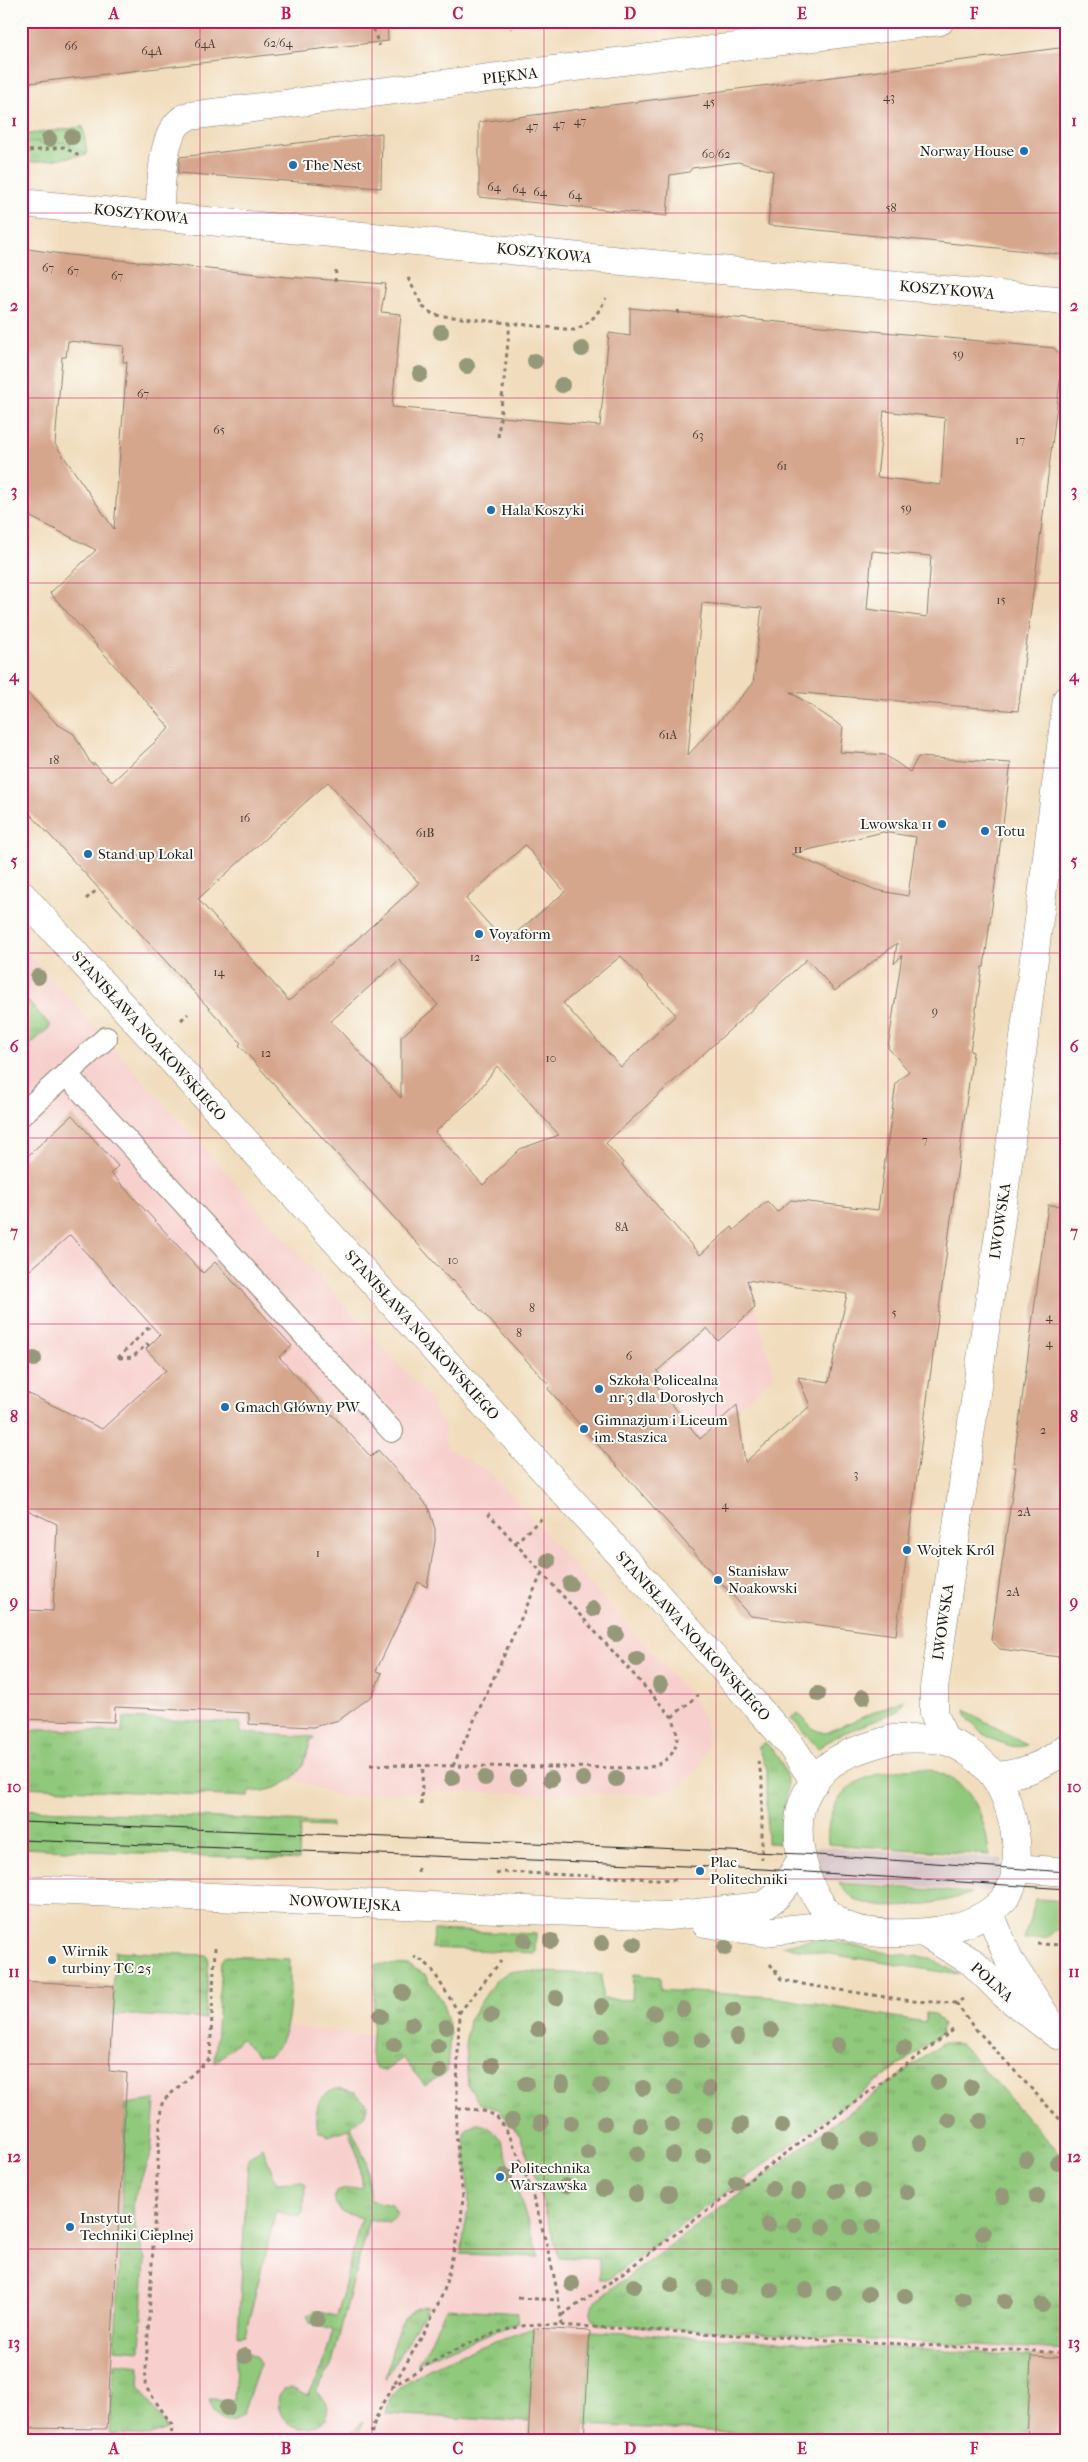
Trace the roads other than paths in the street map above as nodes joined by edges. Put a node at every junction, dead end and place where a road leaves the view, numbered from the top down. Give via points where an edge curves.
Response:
1 (940, 21) edge
2 (21, 203) edge
3 (159, 215) junction
4 (1067, 301) edge
5 (1067, 699) edge
6 (21, 894) edge
7 (106, 1038) dead end
8 (66, 1074) junction
9 (21, 1115) edge
10 (392, 1431) dead end
11 (945, 1741) junction
12 (1067, 1747) edge
13 (994, 1776) junction
14 (815, 1782) junction
15 (802, 1858) junction
16 (1015, 1868) junction
17 (1067, 1872) edge
18 (21, 1889) edge
19 (990, 1913) junction
20 (669, 1916) junction
21 (841, 1924) junction
22 (924, 1933) junction
23 (1062, 2040) edge

1 - 3 street, PIĘKNA via 190,116 177,122 169,135
2 - 3 street, KOSZYKOWA
3 - 4 street, KOSZYKOWA
5 - 11 street, LWOWSKA via 1000,1226 934,1688 934,1713
6 - 14 street, STANISŁAWA NOAKOWSKIEGO via 667,1605 790,1744
7 - 8 lane
8 - 9 lane
8 - 10 lane
11 - 13 street via 977,1757
11 - 14 street via 892,1739 872,1745 826,1768
12 - 13 street via 1041,1766 1022,1773
13 - 16 street via 1014,1828
14 - 15 street via 805,1796 801,1810
15 - 20 street, NOWOWIEJSKA via 789,1883 773,1901 762,1906
15 - 21 street via 816,1898
16 - 17 street
16 - 19 street via 1005,1899
18 - 20 street, NOWOWIEJSKA
19 - 22 street via 972,1922
19 - 23 street, POLNA via 1009,1960
20 - 21 street, NOWOWIEJSKA via 763,1932
21 - 22 street via 878,1932
22 - 23 street, POLNA via 972,1962 1005,1995

